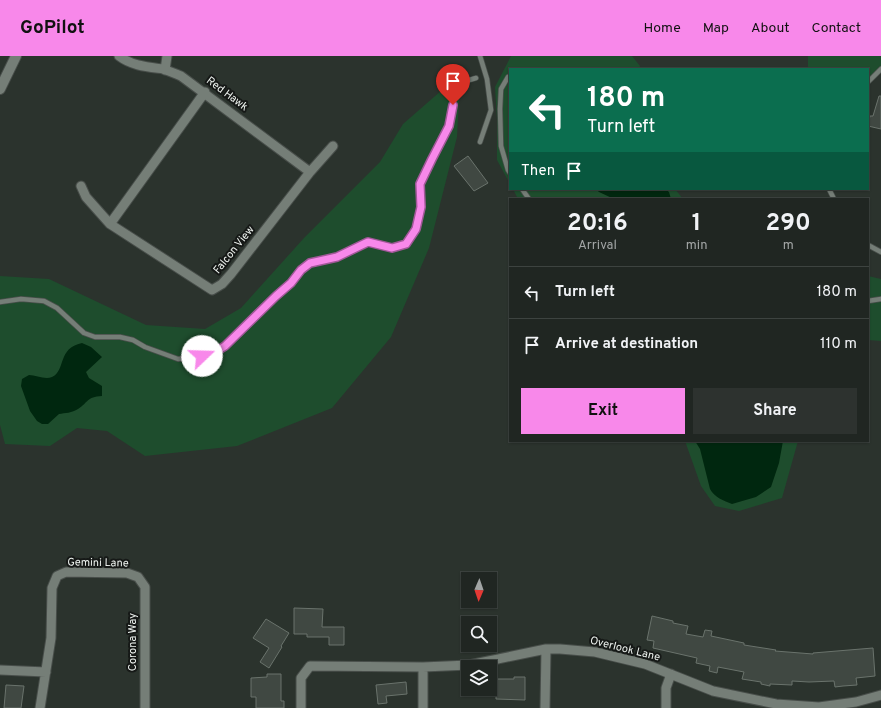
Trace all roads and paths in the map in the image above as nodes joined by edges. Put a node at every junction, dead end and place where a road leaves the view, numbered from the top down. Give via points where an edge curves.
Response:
1 (16, 56) edge
2 (119, 56) edge
3 (167, 56) edge
4 (480, 56) edge
5 (881, 69) edge
6 (165, 70) junction
7 (509, 76) edge
8 (476, 78) dead end
9 (869, 81) edge
10 (0, 89) edge
11 (205, 92) junction
12 (480, 142) dead end
13 (333, 146) dead end
14 (310, 172) junction
15 (509, 172) edge
16 (81, 186) dead end
17 (110, 224) junction
18 (869, 246) edge
19 (881, 252) edge
20 (881, 299) edge
21 (869, 301) edge
22 (0, 302) edge
23 (138, 577) joint
24 (546, 649) junction
25 (423, 667) junction
26 (0, 670) edge
27 (46, 672) junction
28 (671, 674) junction
29 (881, 695) edge
30 (40, 708) edge
31 (145, 708) edge
32 (301, 708) edge
33 (423, 708) edge
34 (545, 708) edge
35 (666, 708) edge

1 - 10 street
2 - 6 street, Red Hawk via 137,65
3 - 6 street
4 - 12 lane via 487,79 491,110
5 - 9 lane
6 - 11 street, Red Hawk via 181,76
7 - 15 lane via 501,89 500,146
8 - 22 lane via 466,81 455,91 449,126 420,184 421,207 416,229 406,244 392,248 368,242 337,257 310,263 225,346 212,354 178,359 120,336 95,336 84,333 57,308 44,301 21,299
11 - 14 street, Red Hawk
11 - 17 street
13 - 14 street, Falcon View
14 - 17 street, Falcon View via 231,274 212,290
16 - 17 street, Falcon View via 86,197
18 - 19 lane
20 - 21 lane
23 - 27 street, Gemini Lane via 127,573 66,572 56,576 52,588 51,638
23 - 31 street, Corona Way via 145,587
24 - 25 street, Overlook Lane via 469,665
24 - 28 street, Overlook Lane via 595,652 645,664
24 - 34 street
25 - 32 street, Overlook Lane via 310,666 301,678
25 - 33 street
26 - 27 street
27 - 30 street
28 - 29 street, Overlook Lane via 713,691 776,704 819,707 856,702
28 - 35 street via 666,688

